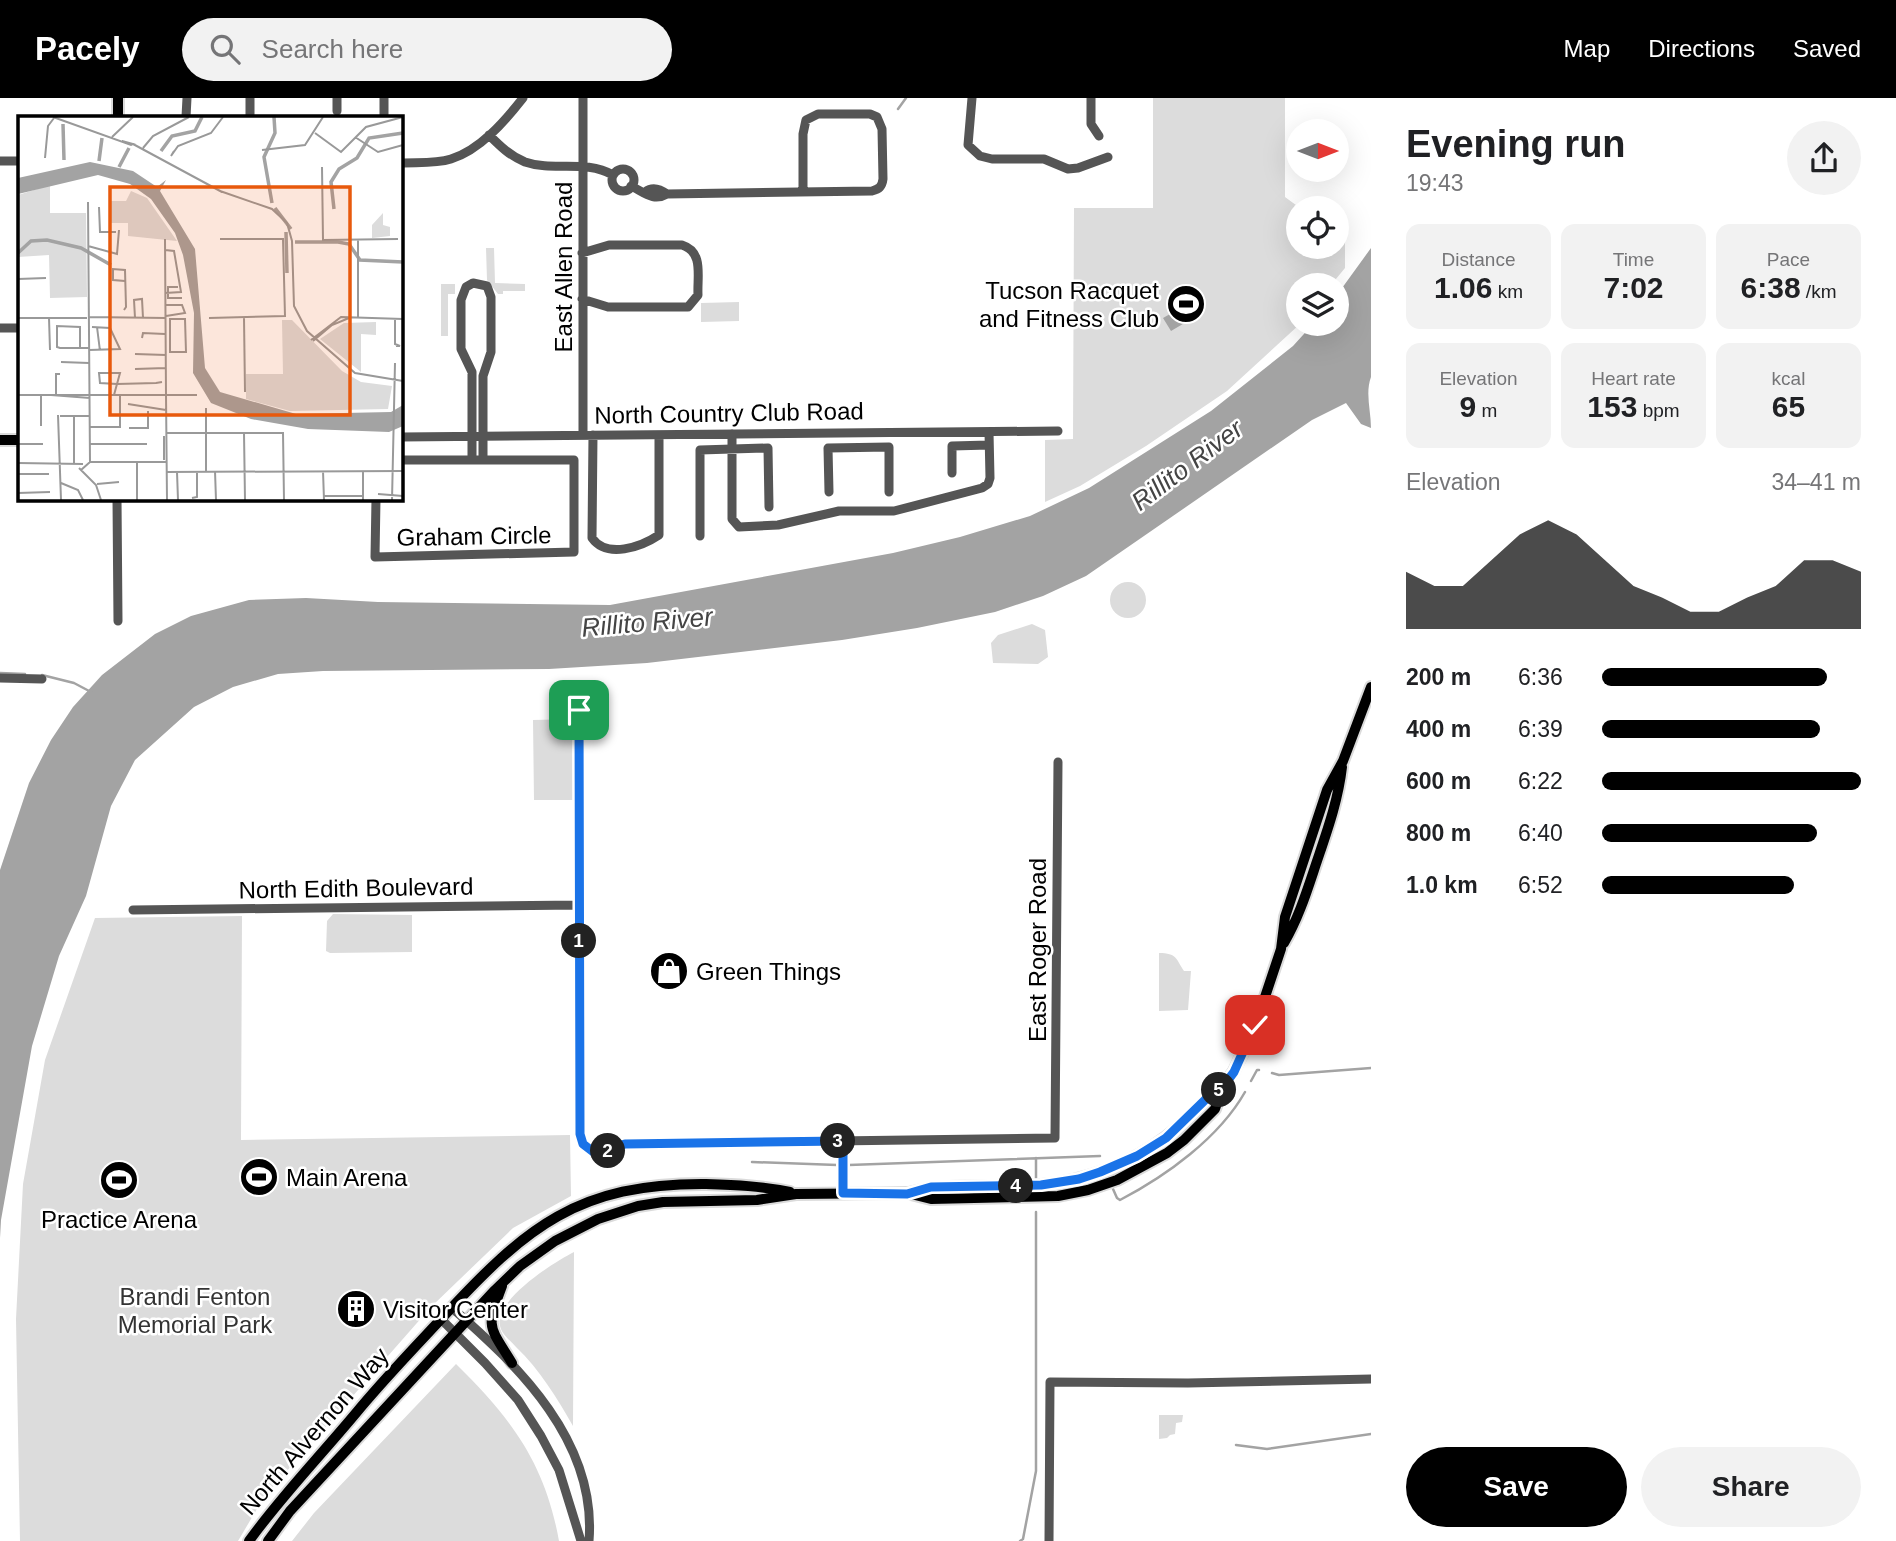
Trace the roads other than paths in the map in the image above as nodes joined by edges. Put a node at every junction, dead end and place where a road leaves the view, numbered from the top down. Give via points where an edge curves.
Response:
1 (118, 98) edge
2 (187, 98) edge
3 (250, 98) edge
4 (337, 98) edge
5 (384, 98) edge
6 (523, 98) edge
7 (583, 98) edge
8 (972, 98) edge
9 (1091, 98) edge
10 (337, 111) dead end
11 (118, 116) edge
12 (186, 116) edge
13 (250, 116) edge
14 (384, 116) edge
15 (489, 135) junction
16 (1099, 136) dead end
17 (1108, 157) dead end
18 (0, 161) edge
19 (18, 161) edge
20 (402, 163) edge
21 (582, 166) junction
22 (613, 175) junction
23 (631, 186) junction
24 (803, 192) junction
25 (582, 253) junction
26 (582, 299) junction
27 (0, 328) edge
28 (18, 328) edge
29 (1058, 431) dead end
30 (989, 432) junction
31 (862, 433) junction
32 (732, 434) junction
33 (583, 435) junction
34 (593, 435) junction
35 (659, 435) junction
36 (472, 436) junction
37 (483, 436) junction
38 (402, 437) edge
39 (0, 440) edge
40 (18, 440) edge
41 (989, 444) junction
42 (861, 447) junction
43 (732, 449) junction
44 (483, 458) junction
45 (472, 459) junction
46 (402, 460) edge
47 (953, 473) dead end
48 (828, 492) dead end
49 (889, 492) dead end
50 (117, 500) edge
51 (376, 500) edge
52 (769, 507) dead end
53 (700, 536) dead end
54 (118, 621) dead end
55 (0, 678) edge
56 (42, 678) dead end
57 (1371, 687) edge
58 (579, 696) dead end
59 (1058, 762) dead end
60 (579, 905) junction
61 (133, 910) dead end
62 (843, 1141) junction
63 (843, 1193) junction
64 (796, 1194) junction
65 (503, 1283) junction
66 (452, 1307) junction
67 (441, 1319) junction
68 (467, 1321) junction
69 (456, 1333) junction
70 (512, 1363) junction
71 (1371, 1379) edge
72 (249, 1541) edge
73 (268, 1541) edge
74 (581, 1541) edge
75 (589, 1541) edge
76 (1049, 1541) edge

1 - 11 main road
2 - 12 street
3 - 13 street
4 - 10 street
5 - 14 street
6 - 15 street
7 - 21 street, East Allen Road
8 - 17 street via 968,145 980,156 1044,159 1068,169
9 - 16 street via 1091,124
15 - 20 street via 451,159
15 - 21 street via 523,161
18 - 19 street
21 - 22 street via 600,167
21 - 25 street, East Allen Road
22 - 23 street via 617,189
22 - 23 street via 628,170
23 - 24 street via 650,197
24 - 24 street via 806,120 818,114 877,117 882,129 882,185 872,191
25 - 26 street, East Allen Road
25 - 26 street via 609,245 691,247 697,255 698,295 688,307 608,307
26 - 33 street, East Allen Road
27 - 28 street
29 - 30 street, North Country Club Road
30 - 31 street, North Country Club Road
30 - 41 street
31 - 32 street, North Country Club Road
31 - 42 street
32 - 35 street, North Country Club Road
32 - 43 street
33 - 34 street, North Country Club Road
33 - 37 street, North Country Club Road
34 - 35 street, North Country Club Road
34 - 35 street via 592,538 608,550 636,546 659,535
36 - 37 street, North Country Club Road
36 - 37 street via 472,372 461,349 461,300 473,283 487,286 491,297
36 - 38 street, North Country Club Road
36 - 45 street
37 - 44 street
39 - 40 main road
41 - 43 street via 990,478 982,488 888,512 839,512 758,527 739,527 732,519
41 - 47 street via 952,446
42 - 48 street via 828,448
42 - 49 street via 889,447
43 - 52 street via 768,448
43 - 53 street via 700,450
44 - 45 street, Graham Circle
44 - 51 street, Graham Circle via 574,460 574,552 375,557
45 - 46 street, Graham Circle
50 - 54 street
55 - 56 street
57 - 63 main road via 1343,761 1331,822 1255,1025 1215,1109 1184,1140 1150,1164 1102,1186 1070,1194 931,1199
58 - 60 street
59 - 62 street, East Roger Road via 1055,1138
60 - 61 street, North Edith Boulevard
60 - 62 street via 583,1144 596,1154 625,1144
62 - 63 street
63 - 64 main road
64 - 65 main road, North Alvernon Way via 626,1209 555,1241
64 - 66 main road, North Alvernon Way via 759,1185 674,1184 601,1197 529,1233
65 - 68 main road, North Alvernon Way
65 - 70 main road via 490,1321
66 - 67 main road, North Alvernon Way
66 - 68 street
67 - 69 street
67 - 72 main road, North Alvernon Way
68 - 69 main road, North Alvernon Way
68 - 70 street
69 - 73 main road, North Alvernon Way via 290,1511
69 - 74 street via 518,1400 541,1436 559,1470
70 - 75 street via 559,1424 572,1449 590,1509
71 - 76 street via 1050,1382

